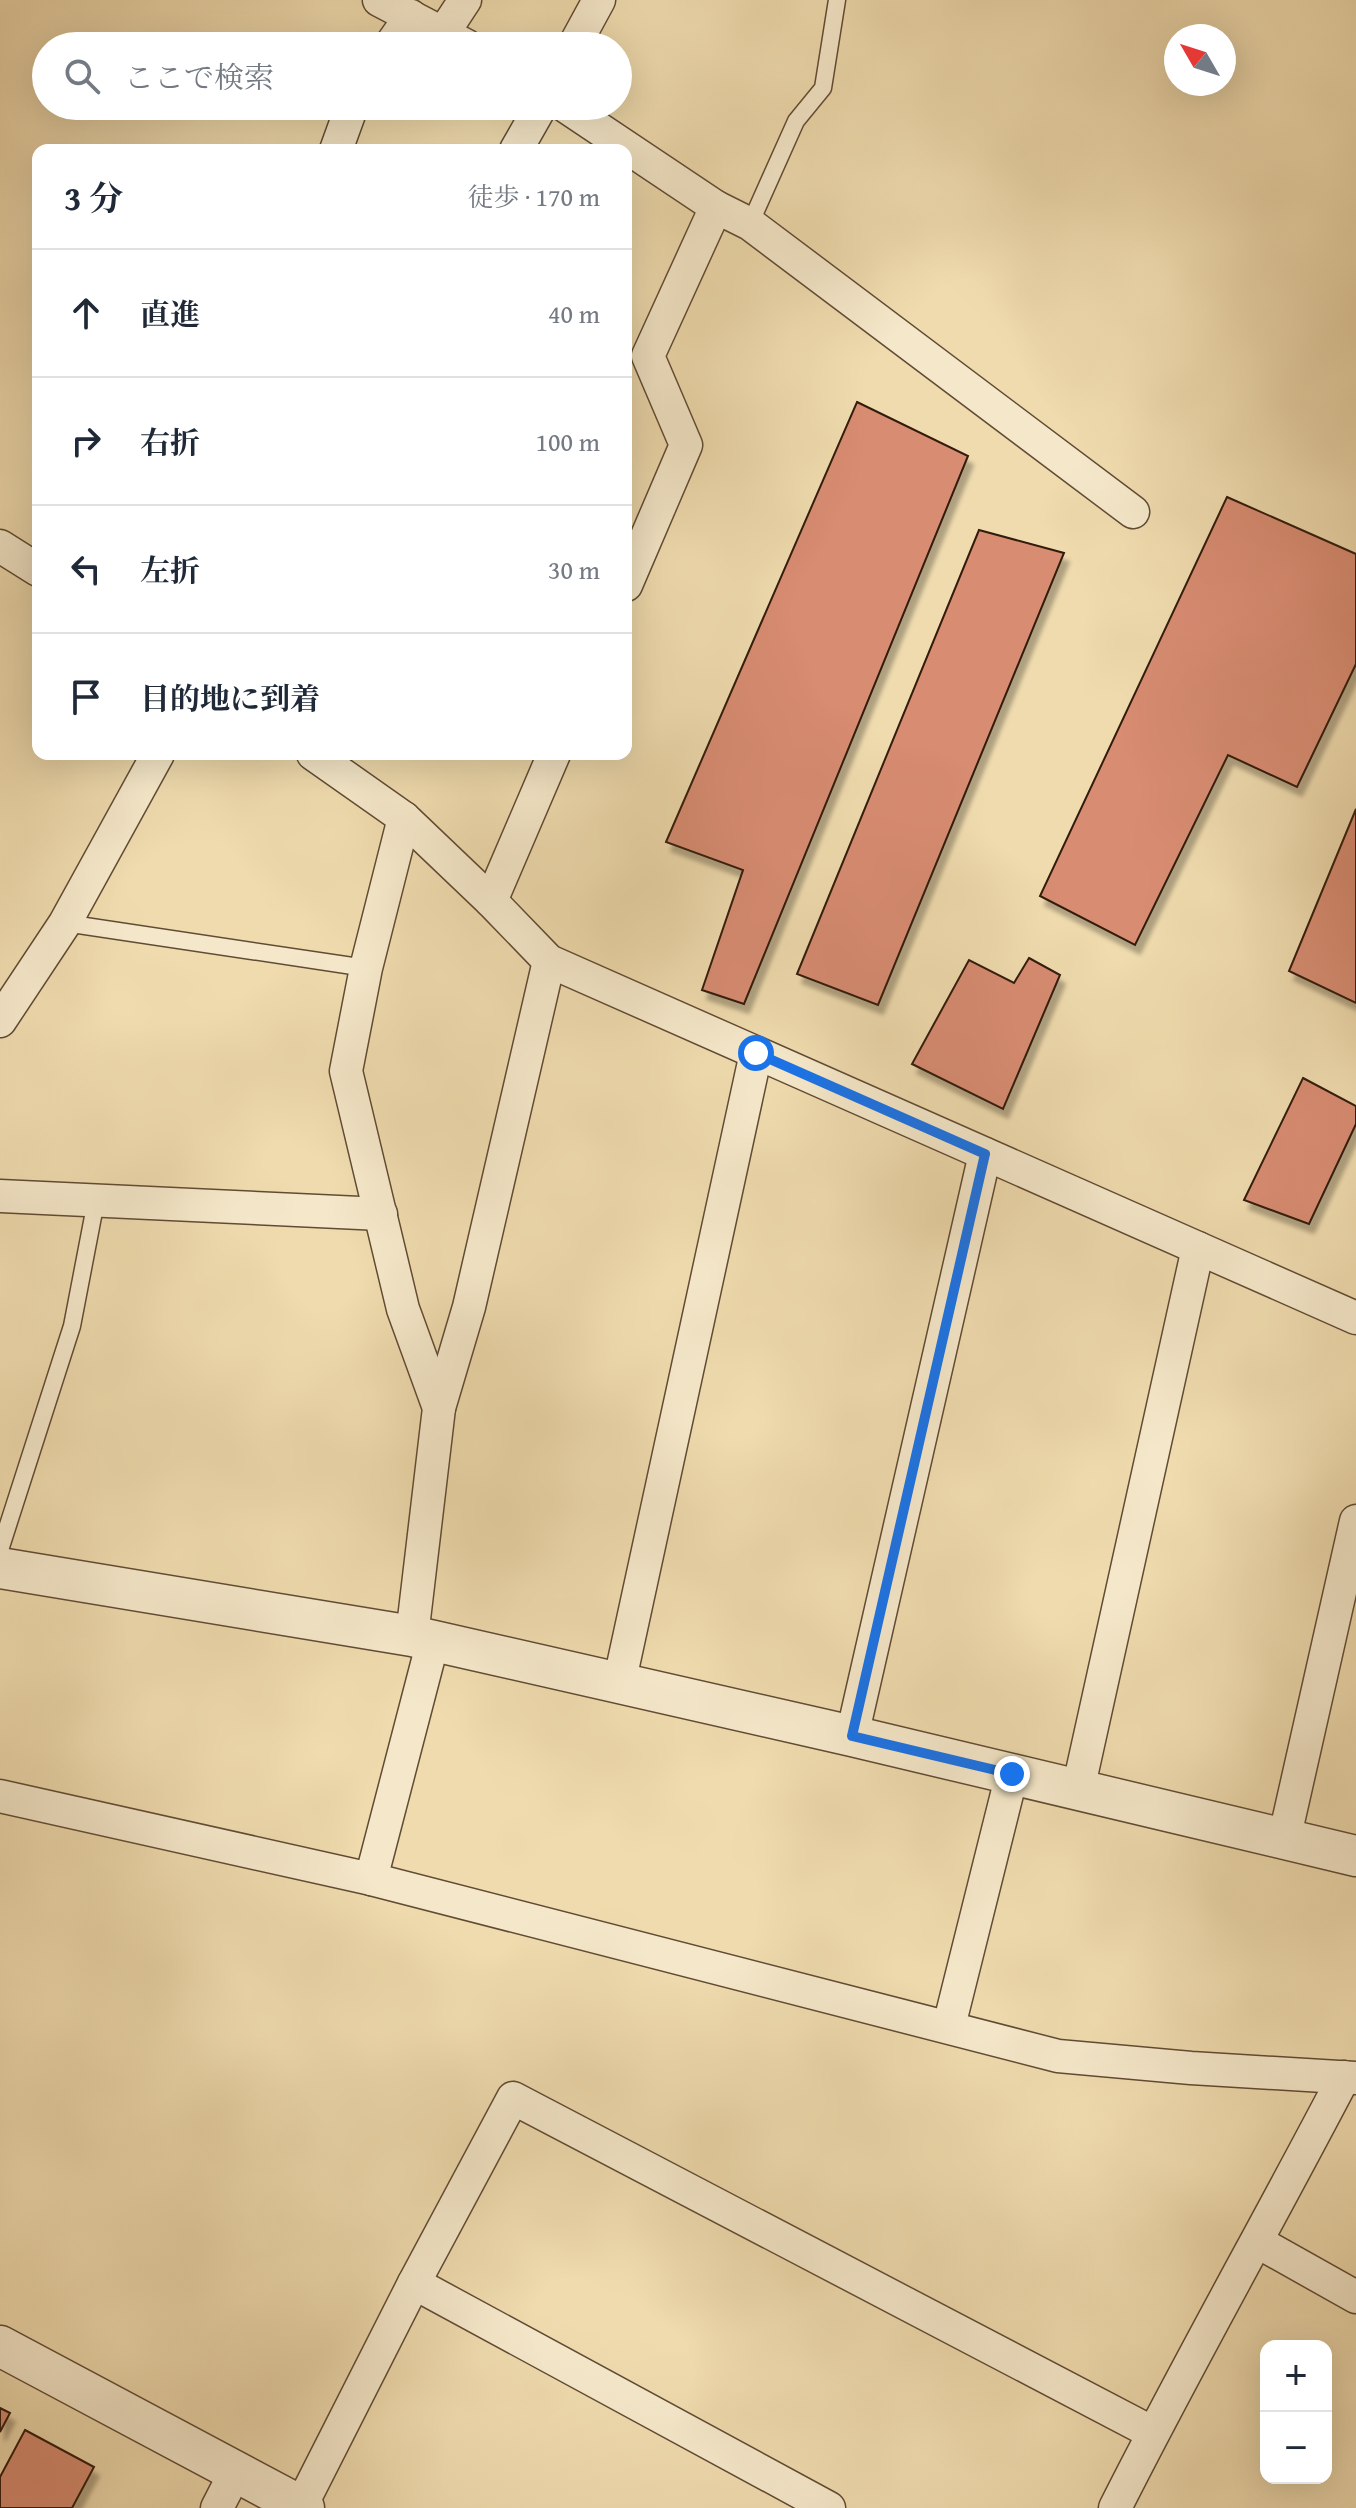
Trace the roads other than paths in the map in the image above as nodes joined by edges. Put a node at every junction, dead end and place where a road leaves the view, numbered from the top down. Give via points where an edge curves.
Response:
1 (379, 0) edge
2 (465, 0) edge
3 (599, 0) edge
4 (837, 0) edge
5 (411, 16) junction
6 (400, 32) edge
7 (442, 32) edge
8 (457, 32) edge
9 (582, 32) edge
10 (347, 120) edge
11 (533, 120) edge
12 (586, 120) edge
13 (338, 144) edge
14 (519, 144) edge
15 (622, 144) edge
16 (632, 151) edge
17 (716, 207) junction
18 (750, 224) junction
19 (1133, 512) dead end
20 (0, 546) edge
21 (32, 566) edge
22 (632, 571) edge
23 (155, 760) edge
24 (322, 760) edge
25 (551, 760) edge
26 (404, 818) junction
27 (491, 901) junction
28 (65, 923) junction
29 (549, 961) junction
30 (366, 968) junction
31 (0, 1021) edge
32 (756, 1053) junction
33 (985, 1154) junction
34 (0, 1196) edge
35 (96, 1201) junction
36 (381, 1214) junction
37 (1198, 1248) junction
38 (1356, 1318) edge
39 (439, 1408) junction
40 (1356, 1521) edge
41 (0, 1550) edge
42 (0, 1568) edge
43 (422, 1638) junction
44 (619, 1684) junction
45 (852, 1736) junction
46 (1012, 1774) junction
47 (1078, 1790) junction
48 (0, 1796) edge
49 (1284, 1840) junction
50 (1356, 1856) edge
51 (371, 1879) junction
52 (949, 2026) junction
53 (1350, 2077) edge
54 (1258, 2242) junction
55 (414, 2283) junction
56 (1356, 2297) edge
57 (0, 2346) edge
58 (1153, 2433) junction
59 (236, 2471) junction
60 (303, 2507) edge
61 (217, 2508) edge
62 (829, 2508) edge
63 (1115, 2508) edge

1 - 5 street
2 - 8 street
3 - 9 street
4 - 18 lane via 823,88 796,121
5 - 6 street
5 - 7 street
10 - 13 street
11 - 14 street
12 - 15 street
16 - 17 street
17 - 18 street
17 - 22 street via 648,356 686,445
18 - 19 street
20 - 21 street
23 - 28 street
24 - 26 street
25 - 27 street
26 - 27 street
26 - 30 street
27 - 29 street
28 - 30 lane
28 - 31 street
29 - 32 street
29 - 39 street via 469,1307
30 - 36 street via 346,1071
32 - 33 street
32 - 44 street
33 - 37 street
33 - 45 street
34 - 35 street
35 - 36 street
35 - 41 lane via 72,1326
36 - 39 street via 403,1309
37 - 38 street
37 - 47 street
39 - 43 street
40 - 49 street
42 - 43 street
43 - 44 street
43 - 51 street
44 - 45 street
45 - 46 street
46 - 47 street
46 - 52 street
47 - 49 street
48 - 51 street
49 - 50 street
51 - 52 street
52 - 53 street via 1058,2056
53 - 54 street
54 - 56 street
54 - 58 street
55 - 58 street via 513,2098
55 - 60 street
55 - 62 street
57 - 59 street
58 - 63 street
59 - 60 street
59 - 61 street

